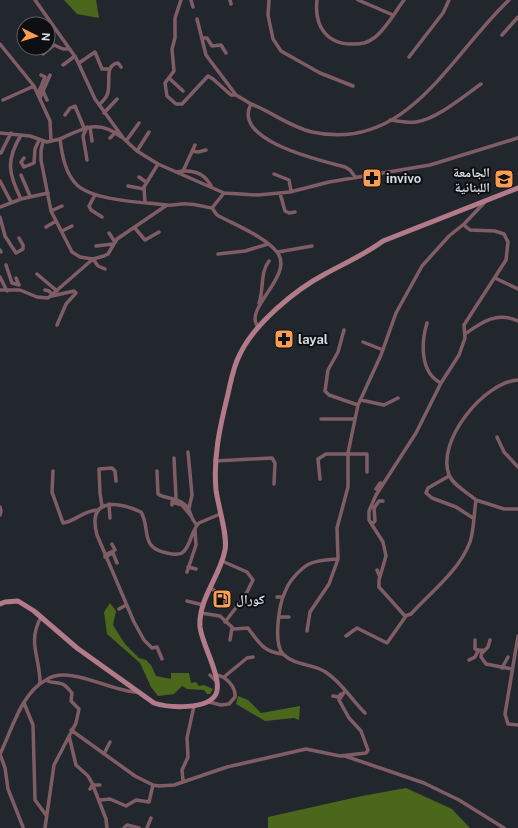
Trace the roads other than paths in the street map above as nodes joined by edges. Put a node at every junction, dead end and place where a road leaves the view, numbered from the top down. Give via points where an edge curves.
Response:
1 (35, 0) edge
2 (42, 0) edge
3 (181, 0) edge
4 (191, 0) edge
5 (269, 0) edge
6 (317, 0) edge
7 (358, 0) edge
8 (404, 0) edge
9 (450, 0) edge
10 (503, 0) edge
11 (510, 0) edge
12 (38, 4) junction
13 (503, 6) junction
14 (193, 7) dead end
15 (393, 15) junction
16 (518, 17) edge
17 (197, 19) dead end
18 (502, 35) dead end
19 (202, 38) junction
20 (1, 46) edge
21 (56, 46) edge
22 (70, 49) junction
23 (226, 53) dead end
24 (75, 56) junction
25 (409, 57) dead end
26 (79, 63) junction
27 (213, 64) junction
28 (63, 65) dead end
29 (208, 65) dead end
30 (121, 67) dead end
31 (110, 69) junction
32 (41, 75) dead end
33 (50, 75) dead end
34 (169, 78) junction
35 (481, 84) dead end
36 (34, 86) junction
37 (352, 86) dead end
38 (43, 91) junction
39 (183, 91) dead end
40 (38, 94) junction
41 (236, 95) junction
42 (40, 98) junction
43 (117, 99) dead end
44 (3, 100) dead end
45 (47, 100) dead end
46 (251, 104) junction
47 (99, 105) junction
48 (104, 113) junction
49 (65, 115) dead end
50 (389, 120) junction
51 (139, 123) dead end
52 (87, 128) junction
53 (116, 132) junction
54 (149, 132) dead end
55 (0, 133) edge
56 (11, 133) junction
57 (21, 135) junction
58 (110, 138) dead end
59 (518, 138) edge
60 (60, 139) junction
61 (125, 140) junction
62 (41, 141) junction
63 (52, 141) junction
64 (92, 141) dead end
65 (195, 145) dead end
66 (206, 150) dead end
67 (137, 151) junction
68 (192, 151) junction
69 (1, 153) dead end
70 (24, 158) dead end
71 (87, 160) dead end
72 (158, 164) junction
73 (183, 171) junction
74 (176, 172) junction
75 (274, 174) dead end
76 (21, 175) dead end
77 (139, 177) dead end
78 (356, 178) junction
79 (0, 181) edge
80 (146, 182) junction
81 (128, 186) dead end
82 (211, 186) junction
83 (518, 188) edge
84 (144, 189) junction
85 (299, 189) junction
86 (291, 191) junction
87 (48, 193) junction
88 (224, 193) junction
89 (280, 193) junction
90 (303, 194) dead end
91 (95, 195) junction
92 (30, 196) junction
93 (21, 199) junction
94 (486, 199) junction
95 (11, 202) junction
96 (145, 202) junction
97 (167, 205) junction
98 (62, 206) dead end
99 (0, 207) edge
100 (212, 208) junction
101 (50, 211) junction
102 (296, 212) dead end
103 (102, 217) dead end
104 (0, 218) edge
105 (56, 220) junction
106 (464, 224) junction
107 (72, 226) dead end
108 (46, 227) dead end
109 (134, 227) junction
110 (62, 231) junction
111 (109, 232) dead end
112 (159, 232) dead end
113 (19, 238) dead end
114 (114, 243) junction
115 (268, 244) junction
116 (96, 246) dead end
117 (312, 246) dead end
118 (278, 252) junction
119 (218, 254) dead end
120 (93, 258) junction
121 (269, 261) dead end
122 (6, 265) dead end
123 (105, 269) dead end
124 (37, 274) dead end
125 (0, 277) edge
126 (16, 278) dead end
127 (495, 278) junction
128 (19, 285) junction
129 (518, 289) edge
130 (0, 290) edge
131 (7, 290) junction
132 (20, 290) junction
133 (45, 290) dead end
134 (57, 291) junction
135 (53, 295) junction
136 (258, 306) junction
137 (518, 321) edge
138 (427, 323) dead end
139 (56, 325) dead end
140 (258, 328) junction
141 (344, 330) dead end
142 (465, 334) junction
143 (363, 342) dead end
144 (383, 350) junction
145 (518, 380) edge
146 (441, 383) junction
147 (398, 398) dead end
148 (360, 400) junction
149 (358, 405) junction
150 (321, 419) dead end
151 (354, 419) junction
152 (498, 437) dead end
153 (188, 452) dead end
154 (348, 453) junction
155 (174, 458) dead end
156 (215, 461) junction
157 (518, 467) edge
158 (53, 471) dead end
159 (157, 471) dead end
160 (367, 472) dead end
161 (449, 476) junction
162 (320, 478) dead end
163 (116, 481) dead end
164 (274, 484) dead end
165 (383, 484) junction
166 (376, 489) dead end
167 (176, 498) junction
168 (476, 500) junction
169 (383, 501) dead end
170 (109, 504) junction
171 (172, 505) dead end
172 (102, 506) junction
173 (0, 507) edge
174 (189, 508) junction
175 (518, 509) edge
176 (98, 510) junction
177 (220, 514) junction
178 (0, 515) edge
179 (191, 516) junction
180 (110, 518) dead end
181 (473, 518) junction
182 (372, 524) junction
183 (196, 527) junction
184 (112, 544) dead end
185 (105, 556) junction
186 (338, 559) junction
187 (222, 561) junction
188 (116, 563) dead end
189 (188, 567) junction
190 (196, 569) dead end
191 (377, 570) dead end
192 (187, 572) dead end
193 (380, 577) junction
194 (441, 582) junction
195 (446, 585) dead end
196 (210, 588) junction
197 (215, 592) dead end
198 (283, 596) junction
199 (277, 597) dead end
200 (187, 601) dead end
201 (205, 603) junction
202 (0, 604) edge
203 (126, 605) junction
204 (119, 609) dead end
205 (201, 613) junction
206 (406, 616) junction
207 (41, 617) junction
208 (280, 617) junction
209 (289, 617) dead end
210 (225, 622) junction
211 (232, 628) junction
212 (307, 631) dead end
213 (346, 636) dead end
214 (518, 636) edge
215 (230, 640) dead end
216 (475, 640) dead end
217 (490, 640) dead end
218 (481, 651) junction
219 (282, 654) junction
220 (253, 657) dead end
221 (508, 657) dead end
222 (162, 659) dead end
223 (469, 660) dead end
224 (502, 668) junction
225 (512, 669) junction
226 (213, 675) junction
227 (224, 678) junction
228 (46, 680) junction
229 (40, 683) junction
230 (345, 690) junction
231 (138, 692) junction
232 (333, 696) dead end
233 (24, 702) junction
234 (209, 702) junction
235 (194, 706) junction
236 (365, 713) dead end
237 (518, 725) edge
238 (71, 730) junction
239 (69, 734) junction
240 (110, 742) dead end
241 (103, 753) junction
242 (0, 754) edge
243 (97, 755) dead end
244 (343, 755) junction
245 (183, 781) junction
246 (93, 785) junction
247 (153, 785) junction
248 (100, 786) dead end
249 (90, 789) dead end
250 (100, 800) junction
251 (46, 816) junction
252 (151, 818) dead end
253 (23, 826) dead end
254 (45, 828) edge
255 (107, 828) edge
256 (124, 828) edge
257 (139, 828) edge
258 (147, 828) edge
259 (504, 828) edge

1 - 12 street
2 - 12 street
3 - 34 street via 175,18 172,49 174,71
4 - 14 street
5 - 37 street via 268,15 272,39 281,51 320,73
6 - 15 street via 317,18 325,34 338,43 348,45 366,43 380,33
7 - 15 street
8 - 15 street
9 - 25 street
10 - 13 street
11 - 13 street
12 - 22 street
13 - 50 street via 424,96 408,110
16 - 18 street
17 - 19 street
19 - 23 street via 207,38 212,46 221,45
19 - 27 street via 206,55
20 - 36 street
21 - 22 street
22 - 24 street
24 - 26 street
24 - 28 street
26 - 31 street via 95,52 102,69
26 - 47 street
27 - 29 street
27 - 41 street
30 - 31 street via 115,63
31 - 47 street via 108,94
32 - 40 street via 45,77
33 - 38 street
34 - 39 street
34 - 41 street via 165,83 165,93 169,100 179,105 184,103 208,76 230,95
35 - 50 street via 427,118 414,122
36 - 40 street
36 - 44 street
38 - 42 street
38 - 45 street
40 - 42 street
41 - 46 street
42 - 63 street via 50,121
43 - 48 street
46 - 50 street via 298,128 321,133 358,133
46 - 78 street via 248,115 250,125 270,141 293,152 345,167
47 - 48 street
48 - 61 street
49 - 52 street via 75,106
51 - 61 street
52 - 53 street via 104,126
52 - 60 street
52 - 64 street
52 - 71 street via 83,136
53 - 58 street
53 - 61 street
54 - 67 street
55 - 56 street
56 - 57 street
56 - 69 street
57 - 62 street
57 - 93 street via 9,166
59 - 78 street via 430,164
60 - 63 street
60 - 91 street via 65,164 73,180
61 - 67 street
62 - 63 street
62 - 70 street via 35,149 34,163 24,167 21,162
62 - 87 street via 44,183
65 - 68 street
66 - 68 street
67 - 72 street
68 - 73 street
72 - 74 street
72 - 80 street
73 - 74 street
73 - 82 street via 200,173 208,179
74 - 82 street
75 - 86 street via 289,180
76 - 92 street
77 - 80 street
78 - 85 street
79 - 95 street
80 - 84 street
81 - 84 street
82 - 88 street
83 - 94 main road
84 - 96 street
85 - 86 street
85 - 90 street
86 - 89 street
87 - 92 street
87 - 101 street
88 - 89 street
88 - 100 street
89 - 102 street via 285,211
91 - 96 street
91 - 103 street via 89,206
92 - 93 street
93 - 95 street
94 - 106 street
94 - 140 main road via 383,241 368,252 324,274 304,287
95 - 99 street
96 - 97 street
97 - 100 street via 187,204
97 - 109 street
98 - 101 street
100 - 115 street via 217,215
101 - 105 street
104 - 113 street via 5,236 16,253 23,249
105 - 108 street
105 - 110 street
106 - 127 street via 470,230 495,231 506,236 506,260
106 - 144 street via 449,236 422,266 396,313
107 - 110 street
109 - 112 street via 145,240
109 - 114 street
110 - 120 street via 72,252 80,257
111 - 114 street
114 - 116 street
114 - 120 street via 108,254
115 - 118 street
115 - 119 street via 245,251
117 - 118 street
118 - 136 street via 280,268 269,293
120 - 123 street via 98,266
120 - 134 street
121 - 136 street via 263,269 263,293
122 - 128 street via 12,283
124 - 134 street
125 - 131 street
126 - 128 street
127 - 129 street
127 - 142 street via 464,325
128 - 132 street
130 - 131 street
131 - 132 street
132 - 135 street via 37,297
133 - 135 street via 49,290
134 - 135 street
135 - 139 street via 74,290 76,293 66,304
136 - 140 street via 254,320
137 - 142 street via 508,317 494,317
138 - 146 street via 424,338 426,368 431,377
140 - 156 main road via 240,354 233,370
141 - 149 street via 338,352 328,370 325,391 329,395
142 - 146 street via 459,355
143 - 144 street
144 - 148 street
145 - 161 street via 491,390 469,412 446,457
146 - 165 street via 416,433
147 - 148 street via 384,405
148 - 149 street
149 - 151 street
150 - 151 street
151 - 154 street
152 - 157 street via 504,452
153 - 174 street via 192,495
154 - 160 street via 367,454
154 - 162 street via 320,456
154 - 186 street via 348,487 337,528
155 - 167 street
156 - 164 street via 272,458 275,463
156 - 177 main road
158 - 176 street via 52,492 63,523 91,510
159 - 167 street via 158,494
161 - 168 street
161 - 181 street via 428,488 426,493
163 - 172 street via 112,468 99,469
165 - 166 street via 380,483
165 - 182 street via 369,511
167 - 174 street
168 - 175 street via 504,509
168 - 181 street
169 - 182 street via 379,501 374,508 375,521
170 - 172 street
170 - 180 street
170 - 183 street via 118,504 141,512 148,542 160,551 181,553
171 - 179 street via 172,502 178,503
172 - 176 street
173 - 178 street
174 - 179 street
176 - 185 street via 94,524
177 - 183 street
177 - 187 main road via 225,545
179 - 183 street
181 - 194 street via 471,539 458,563
182 - 193 street via 386,556
183 - 189 street via 196,545
184 - 185 street via 115,550
185 - 188 street via 113,553
185 - 203 street
186 - 198 street via 316,562 304,567
186 - 212 street via 329,584 310,612
187 - 196 main road
187 - 210 street via 247,572 253,580 245,596
189 - 190 street
189 - 192 street
191 - 193 street
193 - 206 street via 380,589
194 - 195 street
194 - 206 street via 411,614
196 - 197 street
196 - 201 main road
198 - 199 street
198 - 208 street
200 - 201 street
201 - 205 main road
202 - 207 main road via 18,601
203 - 204 street
203 - 222 street via 144,640 152,648 157,648
205 - 210 street via 220,616
205 - 226 main road via 200,628
206 - 213 street via 388,643 357,628
207 - 229 street via 34,637 40,665
207 - 231 main road via 57,632
208 - 209 street
208 - 219 street via 277,642
210 - 211 street
211 - 215 street
211 - 219 street via 248,628 261,646
214 - 225 street
216 - 218 street via 475,649
217 - 218 street via 488,647
218 - 223 street
218 - 224 street via 481,658 486,664
219 - 230 street via 300,665 318,668 328,673
220 - 227 street via 247,658
221 - 224 street
224 - 225 street
225 - 237 street via 505,719 508,724
226 - 227 street
226 - 234 main road via 218,682 215,695
227 - 234 street via 235,690 234,700 226,704
228 - 229 street
228 - 231 street via 52,676 70,676
228 - 238 street via 63,684 72,693 71,701 80,709
229 - 233 street
230 - 232 street via 338,697
230 - 236 street via 351,700
230 - 244 street via 339,700 349,718 361,731 368,752
231 - 235 main road via 160,705
233 - 242 street
233 - 251 street via 33,725 35,800
234 - 235 main road
235 - 245 street via 187,738 188,757 182,770
238 - 239 street
238 - 241 street
239 - 246 street via 76,765 88,776
239 - 251 street via 54,765
240 - 241 street
241 - 243 street
241 - 247 street via 135,776
242 - 253 street via 8,789
244 - 245 street via 306,749 227,767
244 - 259 street via 424,783 459,800
245 - 247 street via 169,786
246 - 248 street
246 - 249 street
246 - 250 street
247 - 250 street via 149,802 136,800 126,806 110,799
250 - 255 street
251 - 254 street
252 - 258 street
256 - 257 street via 127,825

